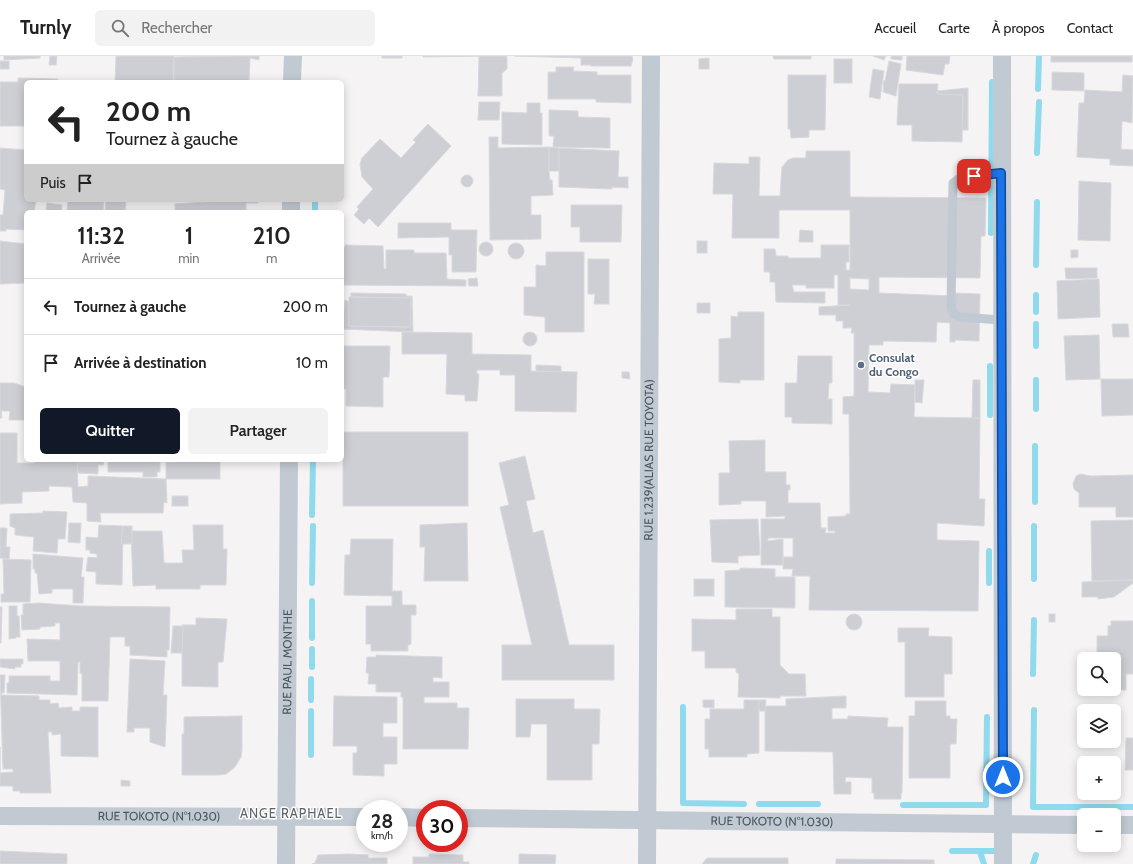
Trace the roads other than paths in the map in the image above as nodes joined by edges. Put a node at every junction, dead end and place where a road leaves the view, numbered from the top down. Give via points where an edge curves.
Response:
1 (292, 56) edge
2 (651, 56) edge
3 (1002, 56) edge
4 (292, 80) edge
5 (1001, 173) junction
6 (1002, 320) junction
7 (289, 462) edge
8 (0, 816) edge
9 (286, 816) junction
10 (356, 817) edge
11 (468, 818) edge
12 (647, 821) junction
13 (1003, 824) junction
14 (1077, 825) edge
15 (1121, 825) edge
16 (1133, 825) edge
17 (286, 864) edge
18 (647, 864) edge
19 (1003, 864) edge

1 - 4 street
2 - 12 street, RUE 1.239(ALIAS RUE TOYOTA)
3 - 5 street
5 - 6 street
5 - 6 lane via 961,177 953,183 951,308 959,317
6 - 13 street
7 - 9 street, RUE PAUL MONTHE
8 - 9 street, RUE TOKOTO (N°1.030)
9 - 10 street, RUE TOKOTO (N°1.030)
9 - 17 street, RUE PAUL MONTHE
11 - 12 street, RUE TOKOTO (N°1.030)
12 - 13 street, RUE TOKOTO (N°1.030)
12 - 18 street, RUE 1.239(ALIAS RUE TOYOTA)
13 - 14 street, RUE TOKOTO (N°1.030)
13 - 19 street
15 - 16 street

